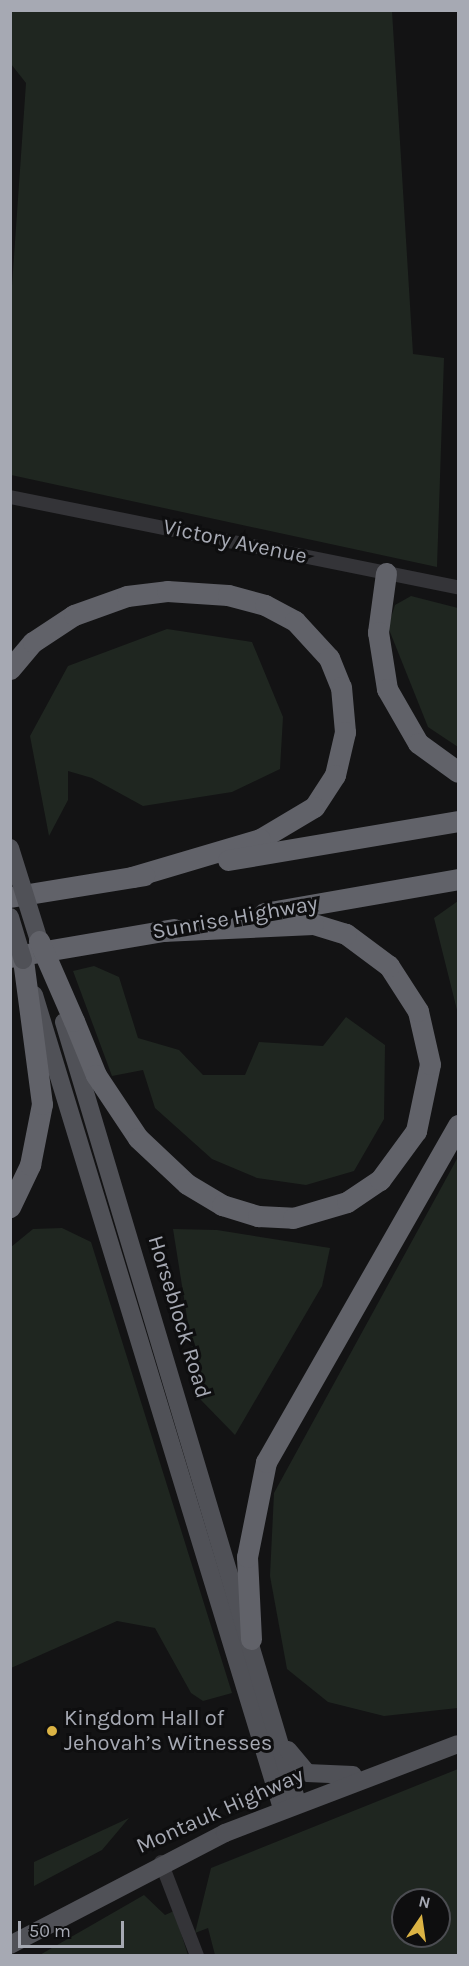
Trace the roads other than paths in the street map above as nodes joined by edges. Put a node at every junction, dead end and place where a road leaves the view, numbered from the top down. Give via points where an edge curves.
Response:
1 (10, 497) edge
2 (386, 573) junction
3 (459, 587) edge
4 (10, 669) edge
5 (459, 772) edge
6 (459, 821) edge
7 (10, 848) edge
8 (132, 877) junction
9 (459, 879) edge
10 (10, 897) edge
11 (10, 917) edge
12 (162, 931) junction
13 (39, 941) joint
14 (17, 959) edge
15 (69, 1022) junction
16 (39, 1028) junction
17 (459, 1125) edge
18 (10, 1207) edge
19 (251, 1639) junction
20 (275, 1717) junction
21 (459, 1744) edge
22 (370, 1774) junction
23 (289, 1805) junction
24 (161, 1862) junction
25 (10, 1945) edge
26 (197, 1956) edge

1 - 2 street, Victory Avenue
2 - 3 street, Victory Avenue
2 - 5 highway via 378,632 387,689 418,742
4 - 8 highway via 33,642 66,619 109,601 167,591 219,594 265,605 295,621 329,658 341,687 345,732 335,775 314,807 260,839
6 - 8 highway
7 - 13 main road, bridge
8 - 10 highway
9 - 12 highway, Sunrise Highway
11 - 14 main road, bridge
12 - 14 highway, Sunrise Highway
12 - 15 highway via 313,924 346,934 388,966 418,1011 430,1064 416,1131 380,1180 330,1210 294,1218 258,1216 222,1205 187,1184 138,1138 96,1075
13 - 15 highway, bridge
14 - 16 highway
15 - 19 main road, Horseblock Road
16 - 18 highway via 40,1125 30,1165
16 - 23 main road, Horseblock Road
17 - 19 highway via 266,1462 247,1557
19 - 20 main road, Horseblock Road
20 - 22 main road via 290,1756 307,1773
20 - 23 main road, Horseblock Road
21 - 22 main road, Montauk Highway
22 - 23 main road, Montauk Highway
23 - 24 main road, Montauk Highway
24 - 25 main road, Montauk Highway
24 - 26 street

